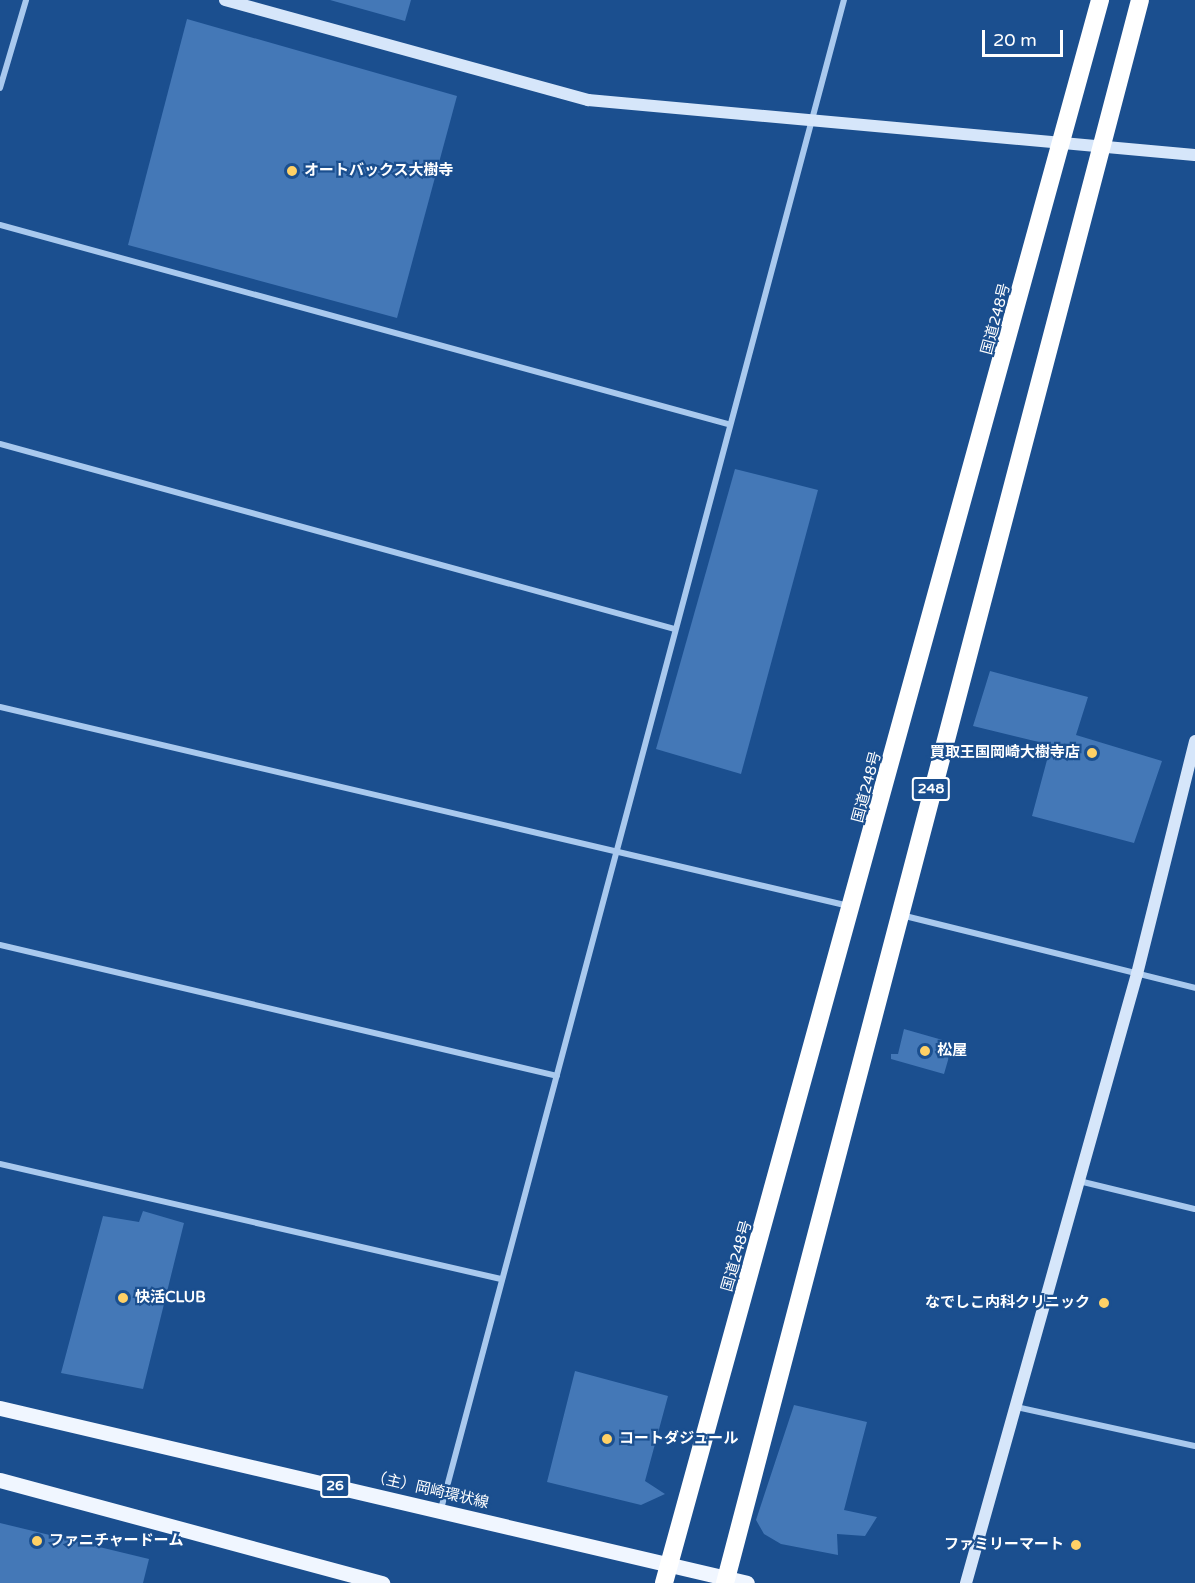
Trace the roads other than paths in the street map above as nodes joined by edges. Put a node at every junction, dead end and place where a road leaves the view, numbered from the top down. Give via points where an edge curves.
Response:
1 (26, 0) edge
2 (225, 0) edge
3 (844, 0) edge
4 (1100, 0) edge
5 (1140, 0) edge
6 (0, 88) edge
7 (811, 121) junction
8 (1063, 142) junction
9 (1102, 148) junction
10 (1195, 155) edge
11 (0, 225) edge
12 (728, 424) junction
13 (0, 444) edge
14 (675, 629) junction
15 (0, 707) edge
16 (1195, 741) edge
17 (615, 850) junction
18 (853, 907) junction
19 (898, 915) junction
20 (0, 945) edge
21 (1137, 974) junction
22 (1195, 988) edge
23 (556, 1076) junction
24 (0, 1164) edge
25 (1077, 1181) junction
26 (1195, 1209) edge
27 (501, 1279) junction
28 (1015, 1407) junction
29 (0, 1408) edge
30 (1195, 1446) edge
31 (0, 1480) edge
32 (441, 1511) junction
33 (670, 1565) junction
34 (726, 1581) edge
35 (382, 1583) edge
36 (664, 1583) edge
37 (747, 1583) edge
38 (966, 1583) edge

1 - 6 street
2 - 7 street via 588,100
3 - 7 street
4 - 8 highway, 国道248号 / 248
5 - 9 highway, 248
7 - 8 street
7 - 12 street
8 - 9 street
8 - 18 highway, 国道248号 / 248
9 - 10 street
9 - 19 highway, 248
11 - 12 street
12 - 14 street
13 - 14 street
14 - 17 street
15 - 17 street
16 - 21 street
17 - 18 street
17 - 23 street
18 - 33 highway, 国道248号 / 248
19 - 21 street
19 - 34 highway, 248
20 - 23 street
21 - 22 street
21 - 25 street
23 - 27 street
24 - 27 street
25 - 26 street
25 - 28 street
27 - 32 street
28 - 30 street
28 - 38 street
29 - 32 main road, （主）岡崎環状線 / 26
31 - 35 main road
32 - 33 main road, （主）岡崎環状線 / 26
33 - 34 main road, （主）岡崎環状線 / 26
33 - 36 highway, 国道248号 / 248
34 - 37 main road, （主）岡崎環状線 / 26

